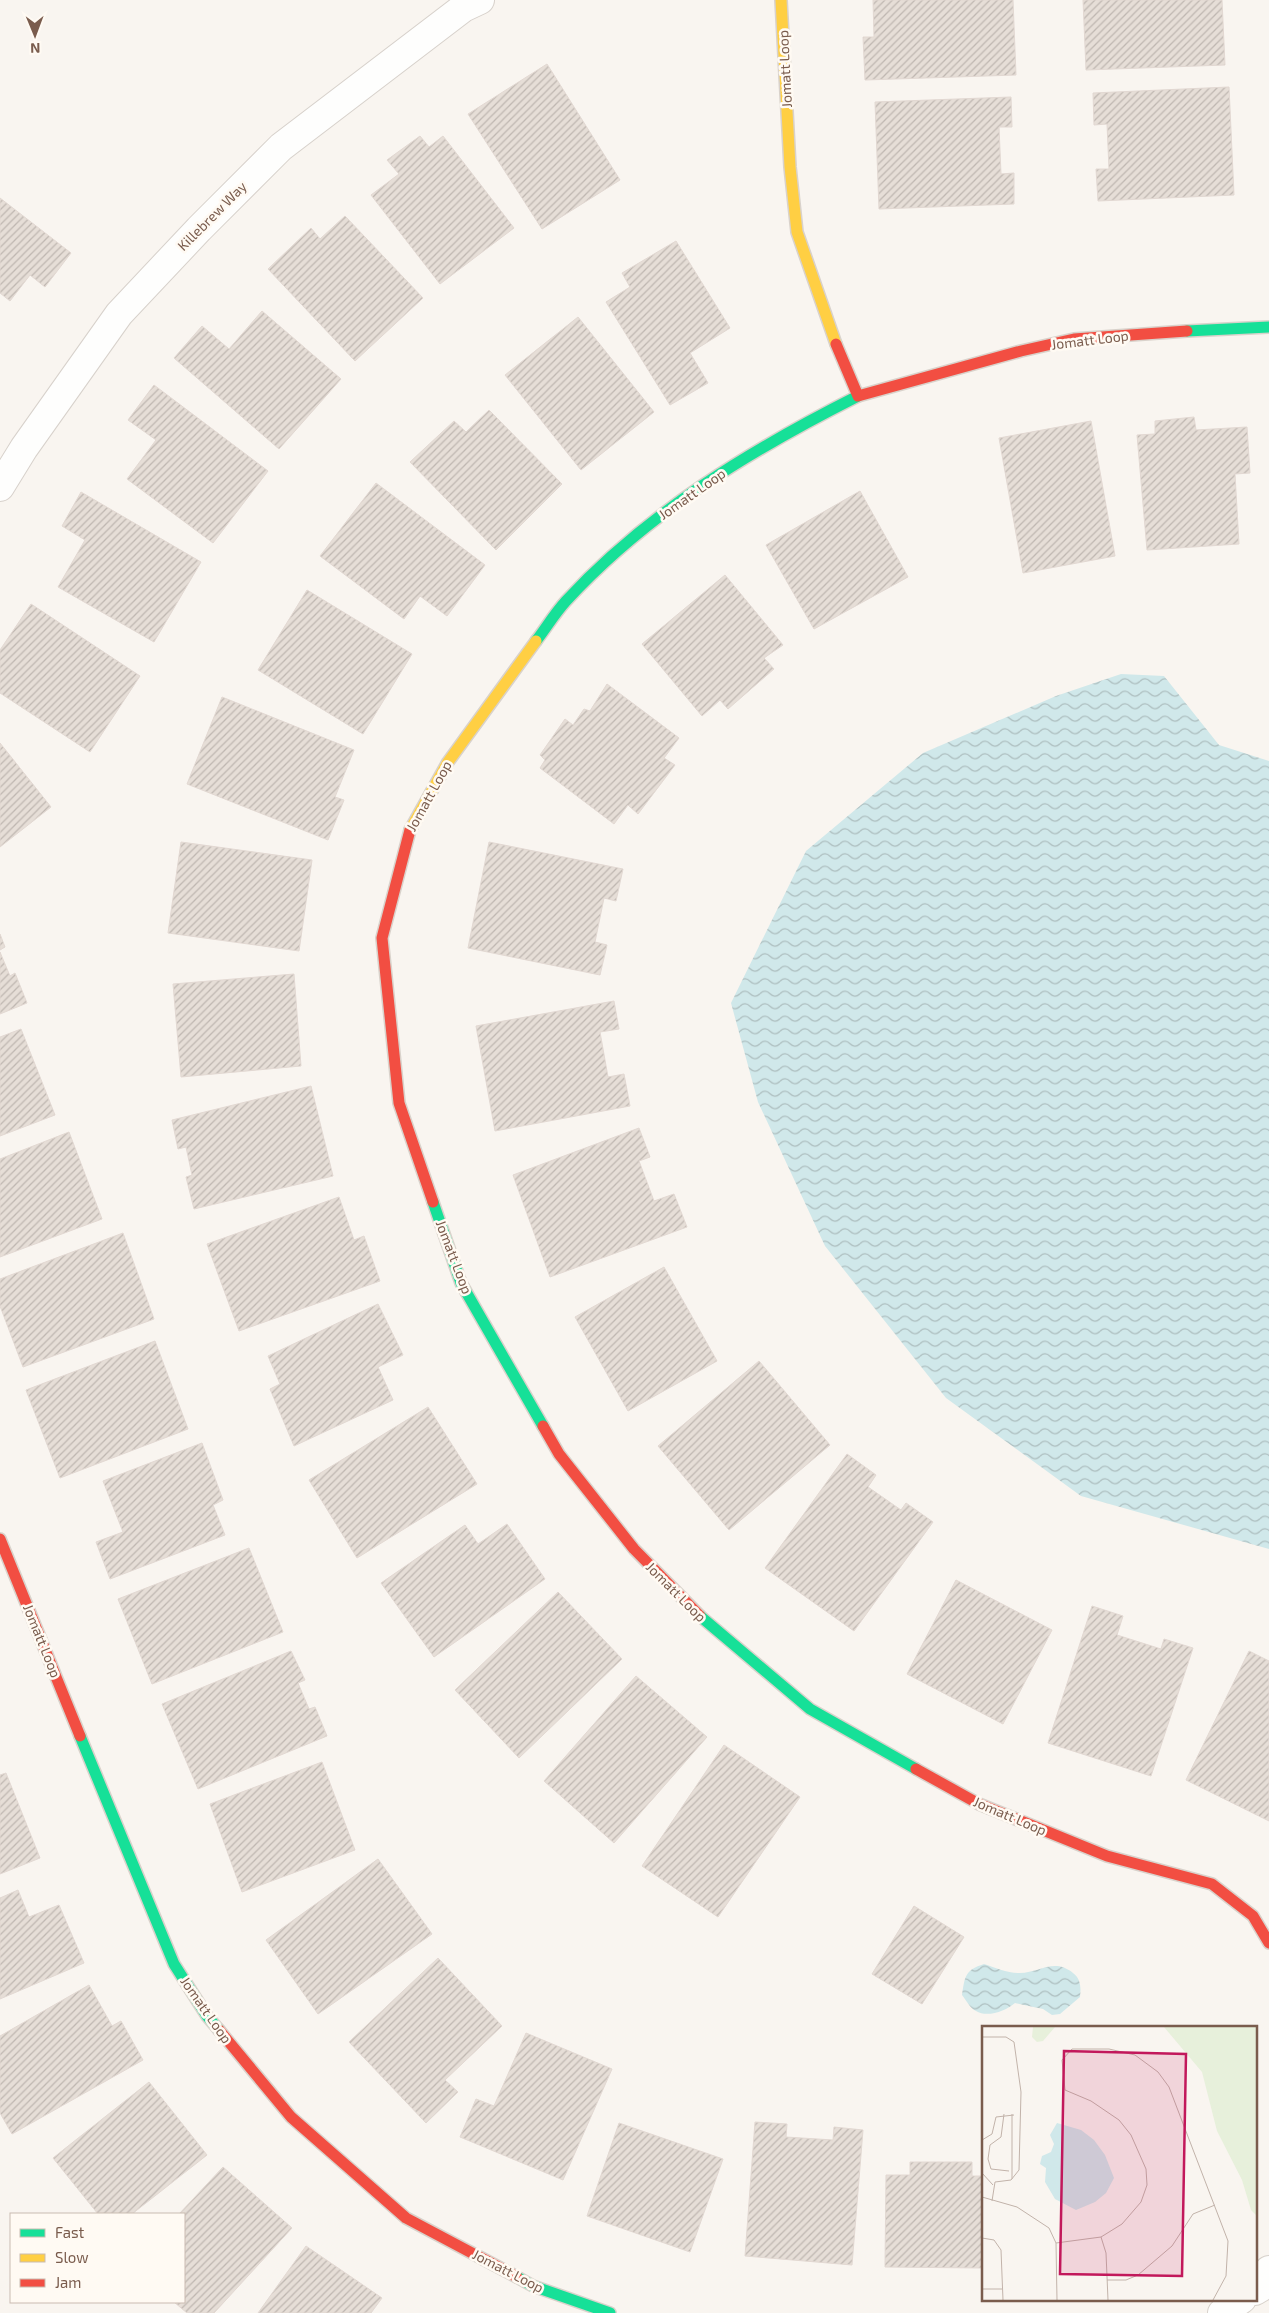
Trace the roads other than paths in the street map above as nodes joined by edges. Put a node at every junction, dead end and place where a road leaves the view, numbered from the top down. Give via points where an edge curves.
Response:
1 (480, 0) edge
2 (782, 0) edge
3 (1269, 327) edge
4 (858, 396) junction
5 (0, 487) edge
6 (0, 1539) edge
7 (1269, 1943) edge
8 (1269, 2270) edge
9 (1256, 2290) edge
10 (1241, 2300) edge
11 (610, 2313) edge
12 (1222, 2313) edge

1 - 5 street, Killebrew Way via 463,8 281,147 199,229 119,314
2 - 4 street, Jomatt Loop via 790,166 797,232 825,316
3 - 4 street, Jomatt Loop via 1074,340 1021,351
4 - 7 street, Jomatt Loop via 791,430 718,474 640,530 565,602 448,762 407,835 382,938 399,1103 460,1283 558,1454 634,1549 690,1608 810,1709 979,1804 1107,1856 1212,1884 1252,1916
6 - 11 street, Jomatt Loop via 174,1964 207,2016 291,2117 406,2218 533,2286
8 - 9 street
10 - 12 street

